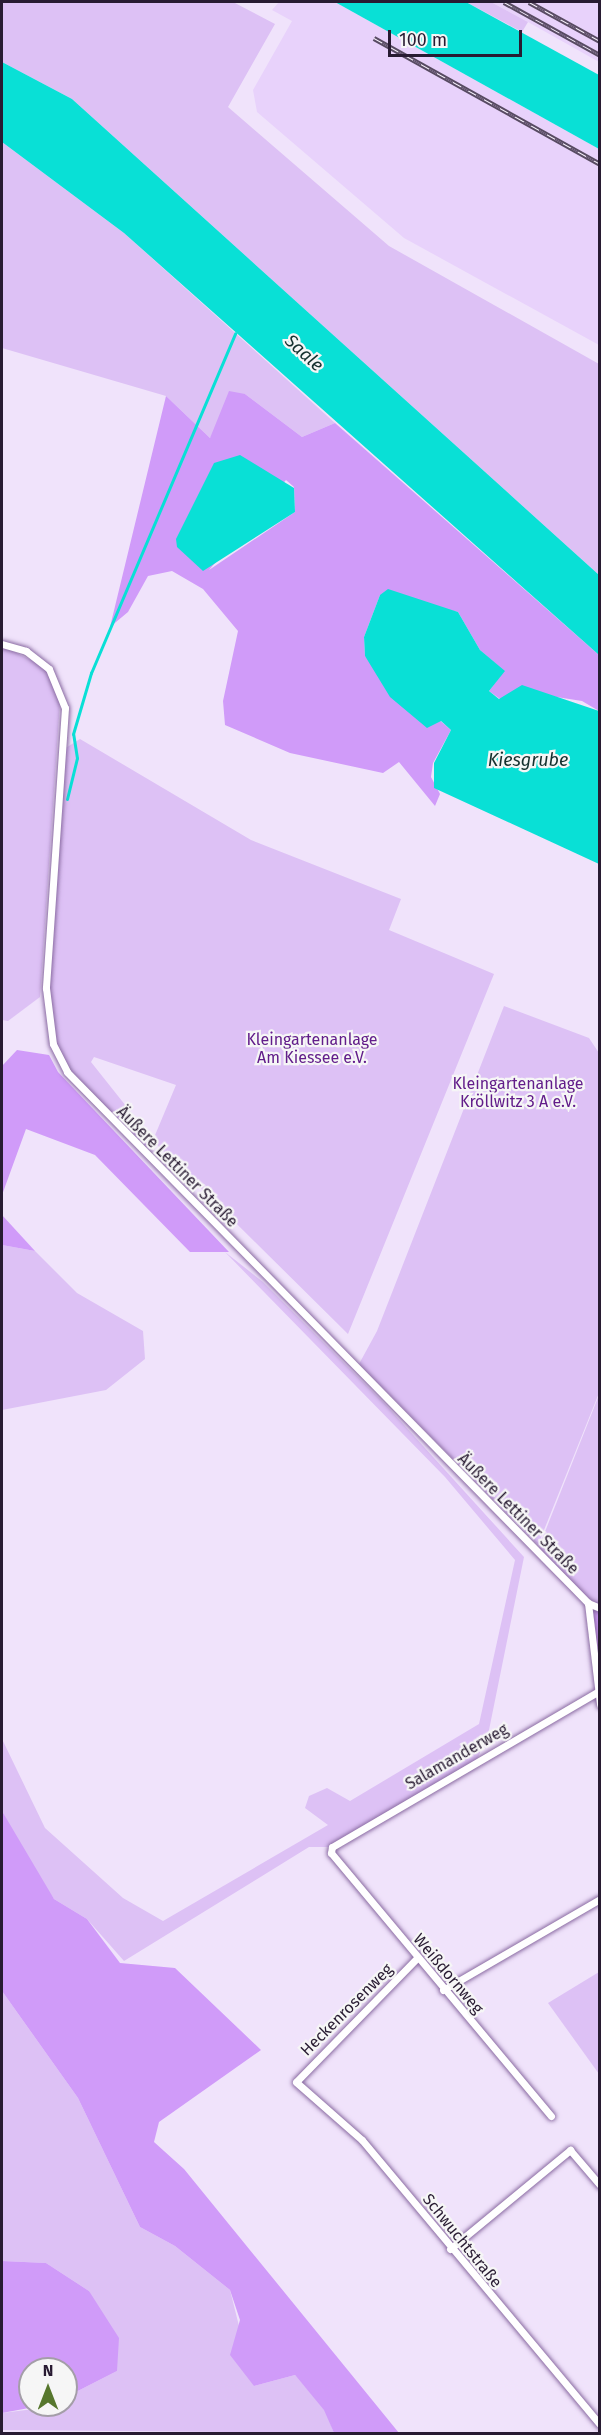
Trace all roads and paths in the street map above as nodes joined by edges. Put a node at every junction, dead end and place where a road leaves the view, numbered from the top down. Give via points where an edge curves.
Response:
1 (2, 644) edge
2 (588, 1603) junction
3 (600, 1608) edge
4 (597, 1692) junction
5 (600, 1704) edge
6 (332, 1847) joint
7 (600, 1899) edge
8 (417, 1958) junction
9 (443, 1990) junction
10 (296, 2082) joint
11 (551, 2116) dead end
12 (600, 2185) edge
13 (450, 2249) junction
14 (600, 2425) edge

1 - 2 street, Äußere Lettiner Straße via 26,651 49,669 65,708 46,988 53,1044 67,1072
2 - 3 street, Äußere Lettiner Straße
2 - 4 street
4 - 5 street
4 - 6 street, Salamanderweg
6 - 8 street, Weißdornweg via 331,1853
7 - 9 street
8 - 9 street, Weißdornweg
8 - 10 street, Heckenrosenweg
9 - 11 street, Weißdornweg
10 - 13 street, Schwuchtstraße via 362,2140
12 - 13 street via 570,2150
13 - 14 street, Schwuchtstraße

